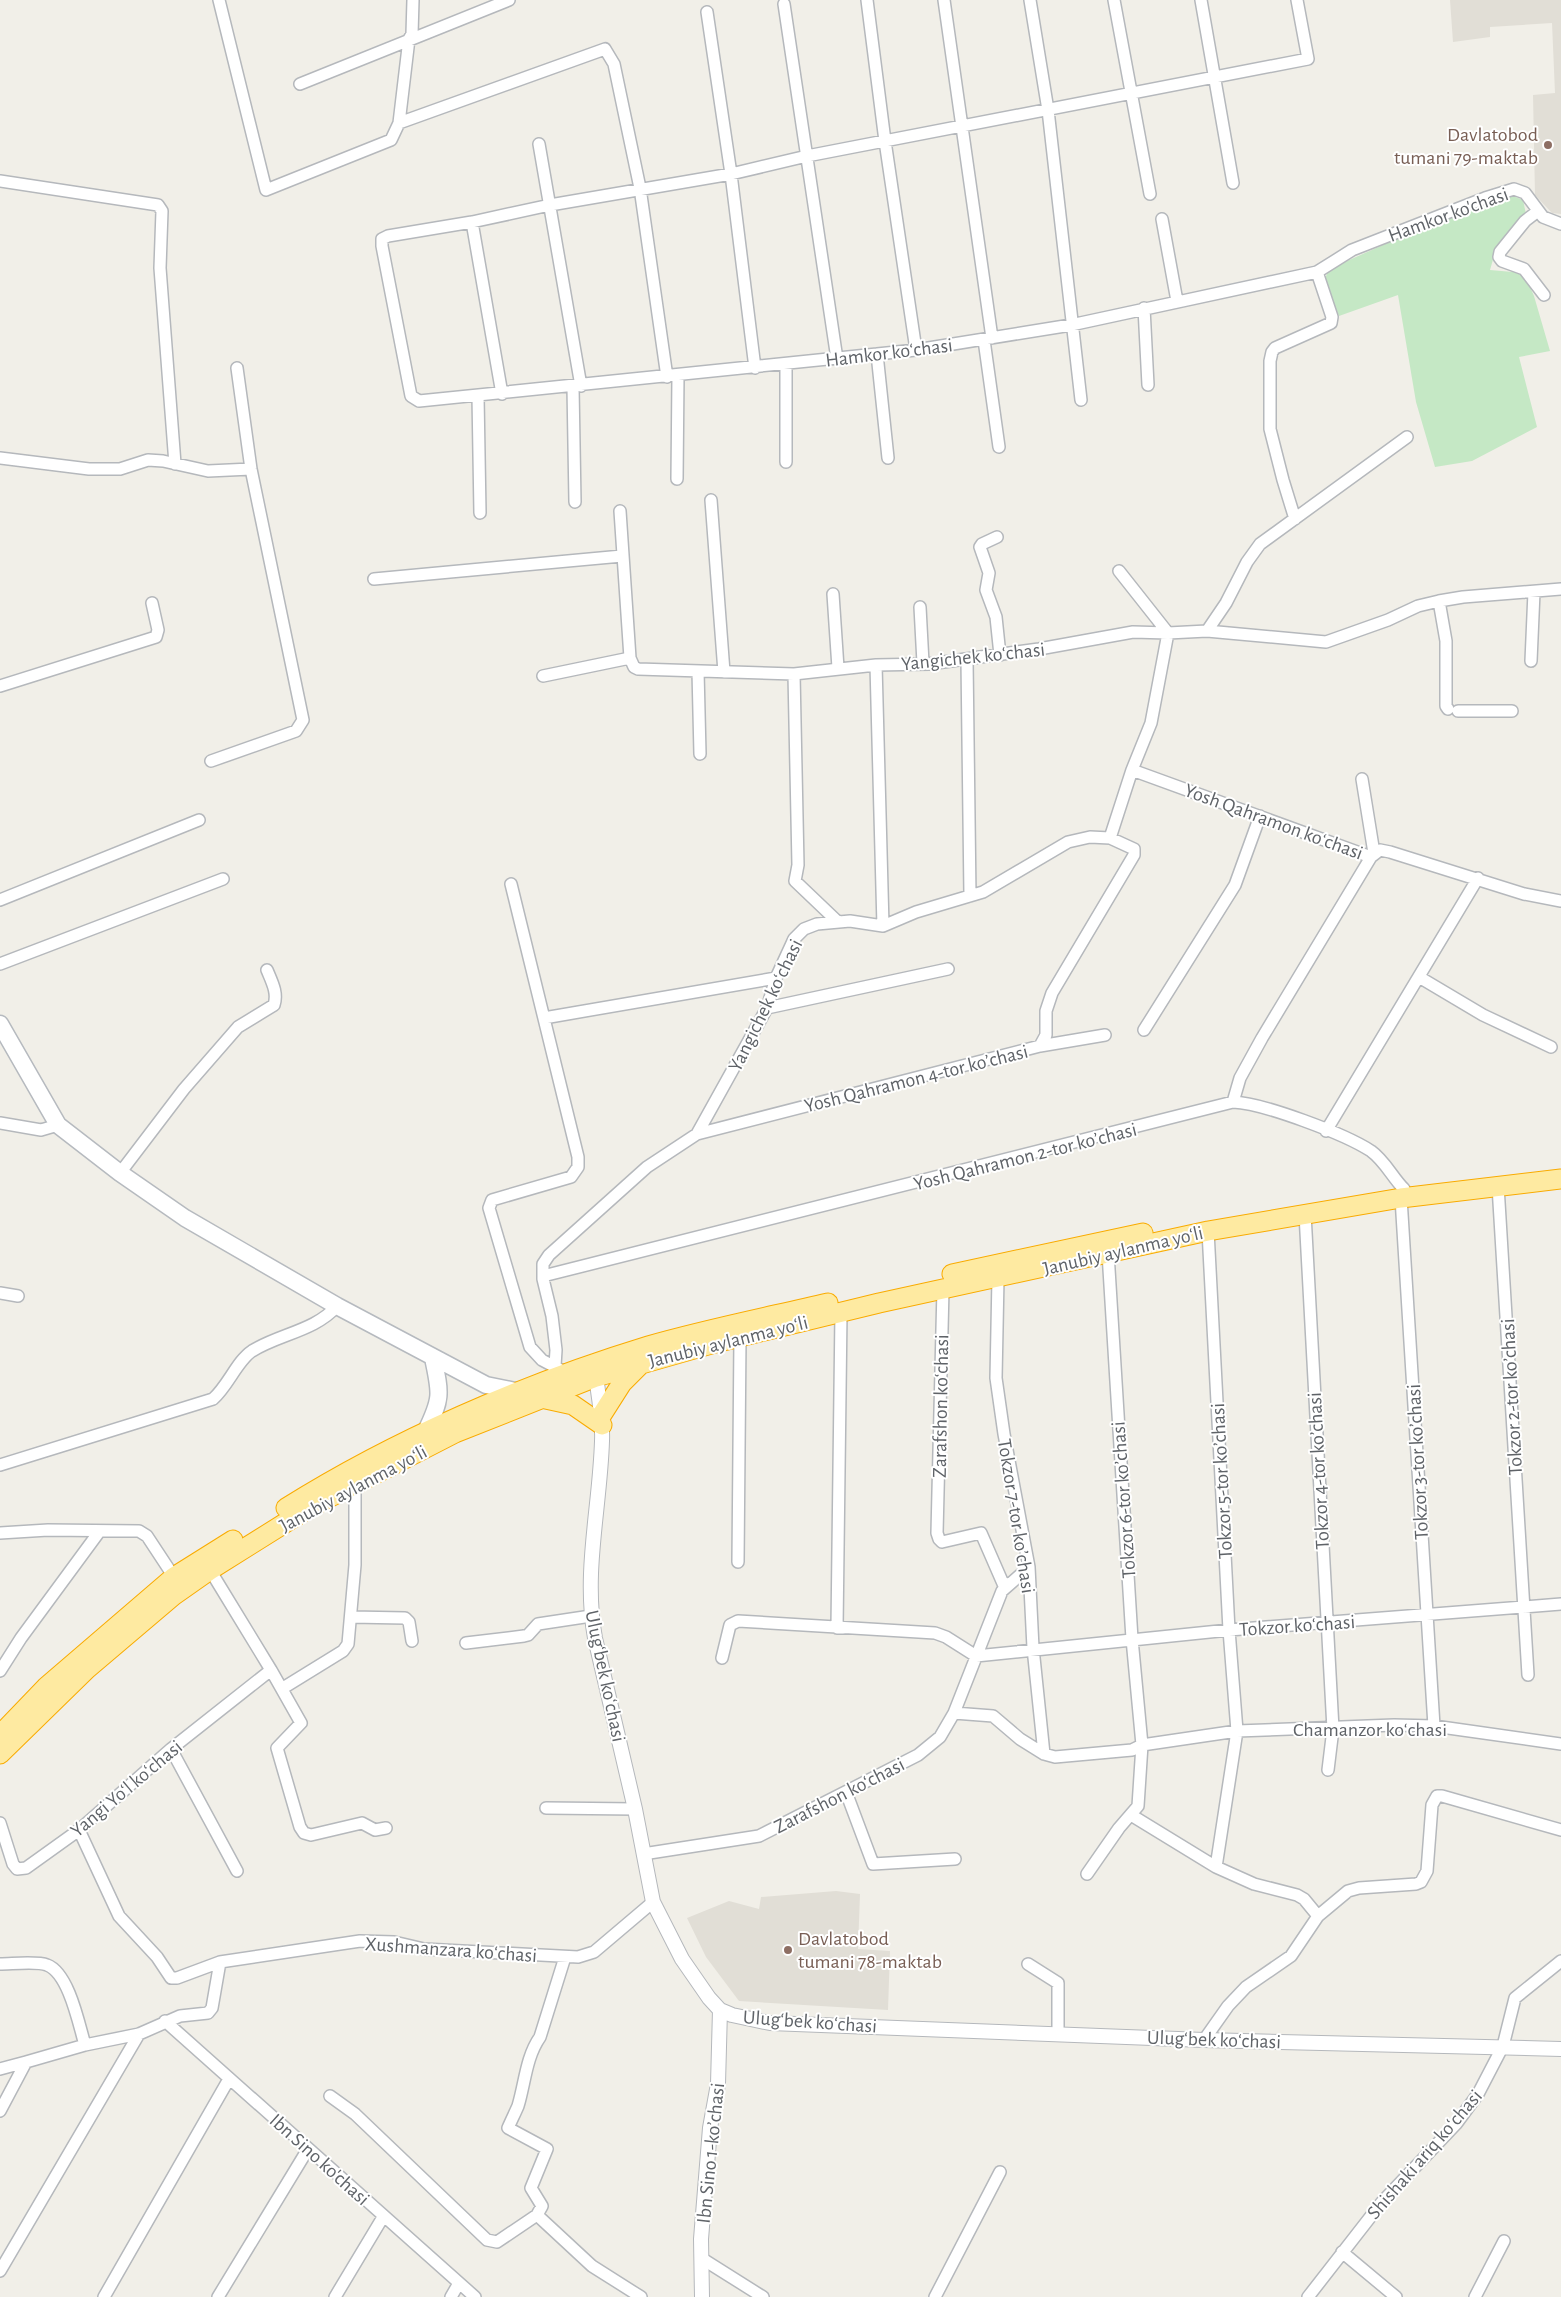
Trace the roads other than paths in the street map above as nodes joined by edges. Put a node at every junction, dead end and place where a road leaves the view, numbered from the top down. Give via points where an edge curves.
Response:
1 (219, 0) edge
2 (413, 0) edge
3 (510, 0) edge
4 (867, 0) edge
5 (944, 0) edge
6 (1030, 0) edge
7 (1114, 0) edge
8 (1200, 0) edge
9 (1298, 0) edge
10 (784, 4) dead end
11 (707, 12) dead end
12 (409, 39) junction
13 (1214, 77) junction
14 (300, 84) dead end
15 (1132, 94) junction
16 (1048, 110) junction
17 (399, 123) junction
18 (962, 127) junction
19 (884, 141) junction
20 (539, 144) dead end
21 (807, 156) junction
22 (731, 174) junction
23 (0, 181) edge
24 (1233, 183) dead end
25 (640, 188) junction
26 (1150, 194) dead end
27 (550, 205) junction
28 (1538, 211) junction
29 (1162, 219) dead end
30 (472, 222) junction
31 (1561, 224) edge
32 (1352, 250) joint
33 (1317, 272) junction
34 (1544, 295) dead end
35 (1177, 301) junction
36 (1144, 308) junction
37 (1071, 325) junction
38 (988, 339) junction
39 (916, 350) junction
40 (877, 354) junction
41 (837, 358) junction
42 (786, 364) junction
43 (237, 368) dead end
44 (755, 368) junction
45 (673, 376) junction
46 (577, 386) junction
47 (1148, 386) dead end
48 (502, 394) junction
49 (478, 396) junction
50 (1081, 400) dead end
51 (1407, 437) dead end
52 (999, 447) dead end
53 (0, 458) edge
54 (888, 458) dead end
55 (786, 462) dead end
56 (175, 464) junction
57 (251, 469) junction
58 (677, 479) dead end
59 (711, 500) dead end
60 (575, 502) dead end
61 (620, 510) dead end
62 (480, 514) dead end
63 (1295, 519) junction
64 (997, 537) dead end
65 (622, 556) junction
66 (1120, 571) dead end
67 (374, 580) dead end
68 (1561, 590) edge
69 (1534, 592) junction
70 (833, 594) dead end
71 (1439, 601) junction
72 (152, 603) dead end
73 (920, 607) dead end
74 (1207, 631) junction
75 (1168, 633) junction
76 (1000, 655) junction
77 (630, 658) junction
78 (967, 660) junction
79 (1531, 661) dead end
80 (923, 663) junction
81 (876, 666) junction
82 (838, 668) junction
83 (698, 671) junction
84 (724, 672) junction
85 (794, 674) junction
86 (543, 676) dead end
87 (0, 686) edge
88 (1512, 711) dead end
89 (700, 754) dead end
90 (211, 761) dead end
91 (1132, 770) junction
92 (1362, 779) dead end
93 (1260, 816) junction
94 (200, 820) dead end
95 (1110, 838) junction
96 (1373, 855) junction
97 (1478, 878) junction
98 (223, 879) dead end
99 (511, 884) dead end
100 (970, 896) junction
101 (0, 900) edge
102 (1561, 901) edge
103 (838, 922) junction
104 (883, 926) junction
105 (0, 964) edge
106 (948, 969) dead end
107 (267, 970) dead end
108 (1419, 977) junction
109 (776, 978) junction
110 (767, 1008) junction
111 (544, 1018) junction
112 (0, 1024) edge
113 (1144, 1030) dead end
114 (1105, 1035) dead end
115 (1040, 1046) junction
116 (1551, 1047) dead end
117 (1233, 1102) junction
118 (0, 1123) edge
119 (58, 1125) junction
120 (1326, 1130) junction
121 (697, 1134) junction
122 (1561, 1167) edge
123 (120, 1172) junction
124 (1561, 1179) edge
125 (1498, 1186) junction
126 (1403, 1193) junction
127 (1305, 1214) junction
128 (1208, 1231) junction
129 (1108, 1254) junction
130 (544, 1276) junction
131 (998, 1278) junction
132 (943, 1289) junction
133 (0, 1293) edge
134 (18, 1296) dead end
135 (337, 1306) junction
136 (841, 1313) junction
137 (740, 1338) junction
138 (432, 1358) junction
139 (642, 1363) junction
140 (560, 1370) junction
141 (596, 1377) junction
142 (520, 1392) junction
143 (541, 1398) junction
144 (602, 1421) junction
145 (425, 1433) junction
146 (0, 1465) edge
147 (355, 1486) junction
148 (99, 1532) junction
149 (0, 1533) edge
150 (738, 1562) dead end
151 (1029, 1567) junction
152 (210, 1570) junction
153 (174, 1577) junction
154 (1005, 1588) junction
155 (1561, 1604) edge
156 (1524, 1608) junction
157 (1426, 1614) junction
158 (350, 1616) junction
159 (591, 1616) junction
160 (1326, 1623) junction
161 (837, 1628) junction
162 (1229, 1630) junction
163 (1132, 1639) junction
164 (412, 1641) dead end
165 (466, 1642) dead end
166 (1033, 1648) junction
167 (976, 1656) junction
168 (722, 1658) dead end
169 (271, 1670) junction
170 (0, 1671) edge
171 (1528, 1675) dead end
172 (283, 1688) junction
173 (954, 1713) junction
174 (1434, 1726) junction
175 (1333, 1729) junction
176 (1237, 1731) junction
177 (0, 1735) edge
178 (1561, 1744) edge
179 (1142, 1745) junction
180 (171, 1750) junction
181 (0, 1754) edge
182 (1044, 1754) junction
183 (1328, 1770) dead end
184 (846, 1792) junction
185 (546, 1808) dead end
186 (635, 1809) junction
187 (1131, 1815) junction
188 (0, 1823) edge
189 (386, 1828) dead end
190 (79, 1830) junction
191 (1561, 1830) edge
192 (644, 1854) junction
193 (955, 1859) dead end
194 (1216, 1867) junction
195 (238, 1871) dead end
196 (1087, 1874) dead end
197 (653, 1902) junction
198 (1318, 1916) junction
199 (565, 1957) junction
200 (1561, 1961) edge
201 (220, 1962) junction
202 (0, 1964) edge
203 (1028, 1964) dead end
204 (720, 2010) junction
205 (165, 2021) junction
206 (139, 2034) junction
207 (1058, 2034) junction
208 (1204, 2040) junction
209 (85, 2045) junction
210 (1503, 2046) junction
211 (1561, 2049) edge
212 (26, 2062) junction
213 (0, 2069) edge
214 (229, 2079) junction
215 (330, 2096) dead end
216 (0, 2111) edge
217 (308, 2149) junction
218 (1000, 2172) dead end
219 (537, 2215) junction
220 (384, 2217) junction
221 (1504, 2241) dead end
222 (1342, 2252) junction
223 (701, 2258) junction
224 (0, 2271) edge
225 (459, 2283) junction
226 (104, 2297) edge
227 (218, 2297) edge
228 (335, 2297) edge
229 (451, 2297) edge
230 (475, 2297) edge
231 (641, 2297) edge
232 (702, 2297) edge
233 (763, 2297) edge
234 (934, 2297) edge
235 (1308, 2297) edge
236 (1396, 2297) edge
237 (1475, 2297) edge

1 - 17 street via 266,190 391,140
2 - 12 street
3 - 12 street
4 - 19 street
5 - 18 street
6 - 16 street
7 - 15 street
8 - 13 street
9 - 13 street via 1308,59
10 - 21 street
11 - 22 street
12 - 14 street
12 - 17 street
13 - 15 street
13 - 24 street
15 - 16 street
15 - 26 street
16 - 18 street
16 - 37 street
17 - 25 street via 605,49 614,64
18 - 19 street
18 - 38 street
19 - 21 street
19 - 39 street
20 - 27 street
21 - 22 street
21 - 41 street
22 - 25 street
22 - 44 street
23 - 56 street via 147,202 162,211 160,268
25 - 27 street
25 - 45 street
27 - 30 street
27 - 46 street
28 - 31 street, Hamkor ko'chasi via 1543,217
28 - 32 street, Hamkor ko'chasi via 1525,192 1514,189
28 - 34 street via 1525,221 1499,257 1524,268
29 - 35 street
30 - 48 street
30 - 49 street, Hamkor koʻchasi via 388,236 382,240 414,400
32 - 33 street, Hamkor koʻchasi
33 - 35 street, Hamkor koʻchasi
33 - 63 street via 1332,317 1331,323 1275,348 1270,361 1270,429
35 - 36 street, Hamkor koʻchasi
36 - 37 street, Hamkor koʻchasi
36 - 47 street
37 - 38 street, Hamkor koʻchasi
37 - 50 street
38 - 39 street, Hamkor koʻchasi
38 - 52 street
39 - 40 street, Hamkor koʻchasi
40 - 41 street, Hamkor koʻchasi
40 - 54 street
41 - 42 street, Hamkor koʻchasi
42 - 44 street, Hamkor koʻchasi
42 - 55 street
43 - 57 street
44 - 45 street, Hamkor koʻchasi
45 - 46 street, Hamkor koʻchasi
45 - 58 street
46 - 48 street, Hamkor koʻchasi
46 - 60 street
48 - 49 street, Hamkor koʻchasi
49 - 62 street
51 - 63 street
53 - 56 street via 89,469 120,469 148,460
56 - 57 street via 208,470
57 - 90 street via 303,720 296,731
59 - 84 street
61 - 65 street
63 - 74 street via 1260,544
64 - 76 street via 980,547 989,573 986,590 996,616
65 - 67 street
65 - 77 street
66 - 75 street
68 - 69 street, Yangichek koʻchasi
69 - 71 street, Yangichek koʻchasi
69 - 79 street
70 - 82 street
71 - 74 street, Yangichek koʻchasi via 1326,642
71 - 88 street via 1446,641 1446,706 1453,710
72 - 87 street via 158,630 156,637
73 - 80 street
74 - 75 street, Yangichek koʻchasi
75 - 76 street, Yangichek koʻchasi via 1133,632
75 - 91 street via 1151,723
76 - 78 street, Yangichek koʻchasi
77 - 83 street, Yangichek koʻchasi via 638,669
77 - 86 street
78 - 80 street, Yangichek koʻchasi
78 - 100 street
80 - 81 street, Yangichek koʻchasi
81 - 82 street, Yangichek koʻchasi
81 - 104 street
82 - 85 street, Yangichek koʻchasi
83 - 84 street, Yangichek koʻchasi
83 - 89 street
84 - 85 street, Yangichek koʻchasi
85 - 103 street via 798,865 795,881
91 - 93 street, Yosh Qahramon koʻchasi
91 - 95 street
92 - 96 street
93 - 96 street, Yosh Qahramon koʻchasi
93 - 113 street via 1235,885
94 - 101 street
95 - 100 street via 1090,837 1068,842 1003,882
95 - 115 street, Yosh Qahramon 4-tor koʼchasi via 1132,846 1134,855 1052,993 1046,1011 1046,1035
96 - 97 street, Yosh Qahramon koʻchasi via 1380,850 1390,852
96 - 117 street via 1262,1038 1240,1078
97 - 102 street, Yosh Qahramon koʻchasi via 1524,894
97 - 108 street
98 - 105 street
99 - 111 street
100 - 104 street
103 - 104 street, Yangichek koʻchasi
103 - 109 street, Yangichek koʻchasi via 817,924 798,934
106 - 110 street
107 - 123 street via 275,990 274,1005 238,1028 184,1089
108 - 116 street via 1483,1015
108 - 120 street
109 - 110 street, Yangichek koʻchasi
109 - 111 street
110 - 121 street, Yangichek koʻchasi
111 - 140 street via 578,1167 571,1177 492,1200 489,1208 530,1347 542,1360
112 - 119 main road
114 - 115 street
115 - 121 street, Yosh Qahramon 4-tor koʼchasi
117 - 120 street via 1266,1108
117 - 130 street, Yosh Qahramon 2-tor koʼchasi
118 - 119 street via 41,1130
119 - 123 main road
120 - 126 street via 1371,1152
121 - 130 street via 647,1167 549,1255 544,1264
122 - 126 highway, Janubiy aylanma yoʻli via 1498,1173
123 - 135 main road via 184,1218
124 - 125 highway, Janubiy aylanma yoʻli
125 - 126 highway, Janubiy aylanma yoʻli
125 - 156 street, Tokzor 2-tor koʼchasi
126 - 127 highway, Janubiy aylanma yoʻli
126 - 140 highway, Janubiy aylanma yoʻli via 1211,1219 1048,1252
126 - 157 street, Tokzor 3-tor koʼchasi
127 - 128 highway, Janubiy aylanma yoʻli
127 - 160 street, Tokzor 4-tor koʼchasi
128 - 129 highway, Janubiy aylanma yoʻli
128 - 162 street, Tokzor 5-tor koʼchasi
129 - 131 highway, Janubiy aylanma yoʻli
129 - 163 street, Tokzor 6-tor koʼchasi
130 - 140 street
131 - 132 highway, Janubiy aylanma yoʻli
131 - 151 street, Tokzor 7-tor koʼchasi via 996,1378
132 - 136 highway, Janubiy aylanma yoʻli
132 - 154 street, Zarafshon koʻchasi via 937,1533 942,1542 981,1534
133 - 134 street
135 - 138 main road
135 - 146 street via 326,1318 251,1352 213,1399
136 - 137 highway, Janubiy aylanma yoʻli
136 - 161 street
137 - 139 highway, Janubiy aylanma yoʻli
137 - 150 street
138 - 142 main road via 486,1385
138 - 145 main road via 440,1391 436,1412
139 - 141 highway, Janubiy aylanma yoʻli
139 - 144 highway via 622,1383
140 - 142 highway, Janubiy aylanma yoʻli
141 - 143 highway, Janubiy aylanma yoʻli
141 - 144 street, Ulugʻbek koʻchasi
142 - 145 highway, Janubiy aylanma yoʻli
143 - 144 highway via 573,1405
143 - 147 highway, Janubiy aylanma yoʻli via 454,1433
144 - 159 street, Ulugʻbek koʻchasi via 590,1570
145 - 153 highway, Janubiy aylanma yoʻli via 312,1491
147 - 152 highway, Janubiy aylanma yoʻli via 309,1508
147 - 158 street via 355,1565
148 - 149 street via 48,1530
148 - 153 street via 143,1532
148 - 170 street
151 - 154 street
151 - 166 street, Tokzor 7-tor koʼchasi
152 - 169 street
152 - 181 highway, Janubiy aylanma yoʻli via 173,1596 87,1669
153 - 177 highway, Janubiy aylanma yoʻli via 46,1687
154 - 167 street, Zarafshon koʻchasi
155 - 156 street, Tokzor koʻchasi
156 - 157 street, Tokzor koʻchasi
156 - 171 street, Tokzor 2-tor koʼchasi
157 - 160 street, Tokzor koʻchasi
157 - 174 street, Tokzor 3-tor koʼchasi
158 - 164 street via 405,1618 409,1622
158 - 172 street via 346,1648
159 - 165 street via 538,1624 528,1636
159 - 186 street, Ulugʻbek koʻchasi
160 - 162 street, Tokzor koʻchasi
160 - 175 street, Tokzor 4-tor koʼchasi
161 - 167 street via 935,1633
161 - 168 street via 738,1621 730,1624
162 - 163 street, Tokzor koʻchasi
162 - 176 street, Tokzor 5-tor koʼchasi
163 - 166 street, Tokzor koʻchasi
163 - 179 street, Tokzor 6-tor koʼchasi
166 - 167 street
166 - 182 street, Tokzor 7-tor koʼchasi
167 - 173 street, Zarafshon koʻchasi
169 - 172 street
169 - 180 street, Yangi Yoʻl koʻchasi
172 - 189 street via 301,1723 281,1742 277,1748 278,1755 304,1833 311,1835 362,1823 375,1830
173 - 182 street, Chamanzor koʻchasi via 993,1716
173 - 184 street, Zarafshon koʻchasi via 930,1747
174 - 175 street, Chamanzor koʻchasi
174 - 178 street, Chamanzor koʻchasi
175 - 176 street, Chamanzor koʻchasi
175 - 183 street, Tokzor 4-tor koʼchasi
176 - 179 street, Chamanzor koʻchasi
176 - 194 street
179 - 182 street, Chamanzor koʻchasi via 1132,1750 1063,1757
179 - 187 street via 1140,1799
180 - 190 street, Yangi Yoʻl koʻchasi
180 - 195 street
184 - 192 street, Zarafshon koʻchasi via 759,1836
184 - 193 street via 873,1864
185 - 186 street
186 - 192 street, Ulugʻbek koʻchasi
187 - 194 street
187 - 196 street
188 - 190 street, Yangi Yoʻl koʻchasi via 13,1864 22,1870
190 - 201 street, Xushmanzara koʻchasi via 119,1916 157,1957 167,1976 176,1978
191 - 198 street via 1437,1796 1432,1805 1427,1871 1422,1882 1348,1891
192 - 197 street, Ulugʻbek koʻchasi
194 - 198 street via 1254,1884 1297,1895
197 - 199 street, Xushmanzara koʻchasi via 594,1952
197 - 204 street, Ulugʻbek koʻchasi via 682,1959
198 - 208 street via 1291,1956 1246,1987
199 - 201 street, Xushmanzara koʻchasi via 424,1949 377,1940
199 - 219 street, Xushmanzara koʻchasi via 540,2037 529,2061 518,2107 508,2128 547,2149 531,2188 542,2206
200 - 210 street, Shishaki ariq koʻchasi via 1515,1998
201 - 205 street via 212,2008 208,2013
202 - 209 street via 46,1965 54,1970 69,1992
203 - 207 street via 1058,1984
204 - 207 street, Ulugʻbek koʻchasi via 746,2020 770,2023
204 - 223 street, Ibn Sino 1-koʼchasi via 718,2084 710,2128
205 - 206 street
205 - 214 street, Ibn Sino ko'chasi
206 - 209 street
206 - 224 street
207 - 208 street, Ulugʻbek koʻchasi
208 - 210 street, Ulugʻbek koʻchasi
209 - 212 street
210 - 211 street, Ulugʻbek koʻchasi
210 - 222 street, Shishaki ariq koʻchasi via 1478,2094 1456,2124 1382,2202
212 - 213 street
212 - 216 street
214 - 217 street, Ibn Sino ko'chasi
214 - 226 street
215 - 219 street via 355,2114 488,2240 497,2242
217 - 220 street, Ibn Sino ko'chasi
217 - 227 street
218 - 234 street
219 - 231 street via 592,2266
220 - 225 street, Ibn Sino ko'chasi
220 - 228 street
221 - 237 street
222 - 235 street, Shishaki ariq koʻchasi
222 - 236 street
223 - 232 street, Ibn Sino 1-koʼchasi
223 - 233 street
225 - 229 street
225 - 230 street, Ibn Sino ko'chasi

